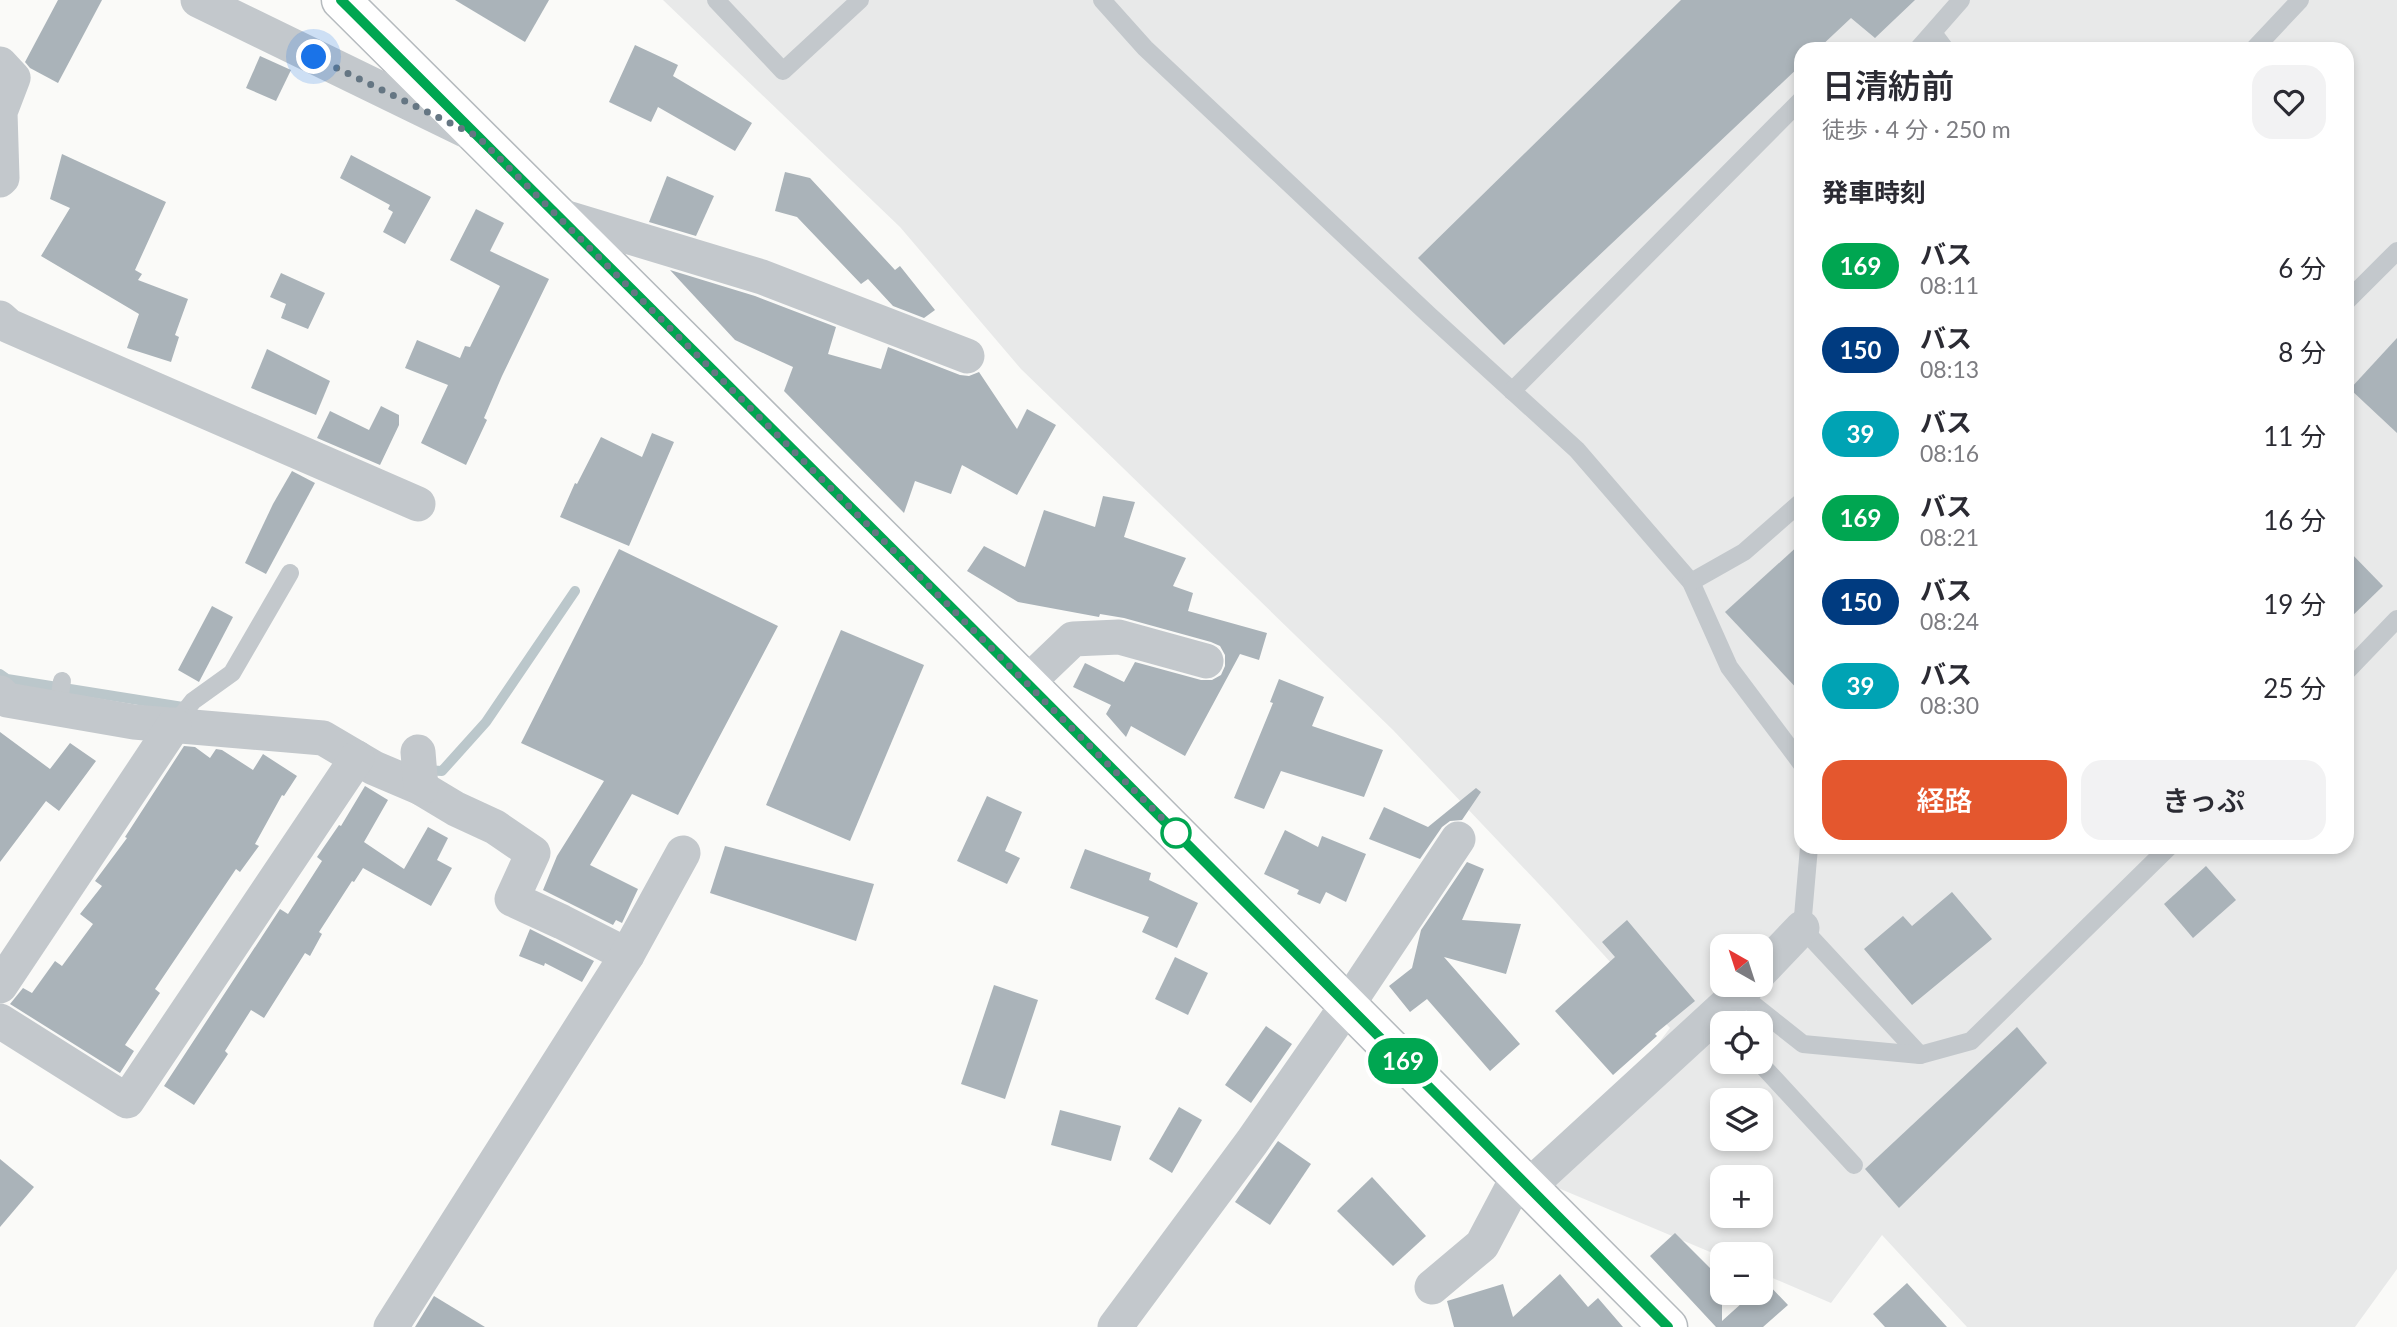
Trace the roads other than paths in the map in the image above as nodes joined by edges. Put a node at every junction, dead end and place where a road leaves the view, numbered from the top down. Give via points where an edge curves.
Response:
1 (198, 0) edge
2 (341, 0) edge
3 (716, 0) edge
4 (860, 0) edge
5 (1102, 0) edge
6 (1961, 0) edge
7 (2300, 0) edge
8 (1933, 33) junction
9 (1925, 42) edge
10 (1940, 42) edge
11 (2261, 42) edge
12 (0, 64) edge
13 (1794, 107) edge
14 (477, 136) junction
15 (0, 180) edge
16 (557, 215) junction
17 (2397, 251) edge
18 (2354, 293) edge
19 (0, 318) edge
20 (967, 356) dead end
21 (1512, 391) junction
22 (418, 504) dead end
23 (1794, 508) edge
24 (290, 573) dead end
25 (1691, 582) junction
26 (2397, 619) edge
27 (1206, 661) dead end
28 (2354, 664) edge
29 (1027, 683) junction
30 (0, 693) edge
31 (183, 713) junction
32 (418, 752) dead end
33 (1794, 754) edge
34 (356, 758) junction
35 (421, 788) junction
36 (1458, 839) dead end
37 (683, 853) dead end
38 (1808, 854) edge
39 (2162, 854) edge
40 (1802, 928) junction
41 (627, 955) junction
42 (1773, 960) edge
43 (0, 986) edge
44 (1738, 998) edge
45 (1348, 1004) junction
46 (0, 1021) edge
47 (1920, 1055) junction
48 (1770, 1074) edge
49 (1854, 1165) dead end
50 (1523, 1182) junction
51 (1432, 1287) dead end
52 (391, 1327) edge
53 (1115, 1327) edge
54 (1668, 1327) edge

1 - 14 street
2 - 14 main road
3 - 4 lane via 783,71
5 - 21 lane via 1145,48
6 - 8 lane
7 - 11 lane
8 - 9 lane
8 - 10 lane
12 - 15 street via 13,78 0,112
13 - 21 lane
14 - 16 main road
16 - 20 street via 762,277
16 - 29 main road
17 - 18 lane
19 - 22 street via 9,326
21 - 25 lane via 1577,450
23 - 25 lane via 1744,552
24 - 31 lane via 232,673
25 - 33 lane via 1730,667
26 - 28 lane
27 - 29 street via 1119,637 1073,639
29 - 45 main road
30 - 31 street via 7,700 60,694 134,722
31 - 34 street via 323,738
31 - 43 street
32 - 35 street
34 - 35 street
34 - 46 street via 127,1101
35 - 41 street via 533,853 512,899
36 - 45 street
37 - 41 street
38 - 40 lane
39 - 47 lane via 1972,1041
40 - 42 street
40 - 47 lane
41 - 52 street
44 - 47 lane via 1803,1044
44 - 50 street
45 - 50 main road
45 - 53 street
48 - 49 lane
50 - 51 street via 1488,1256
50 - 54 main road

